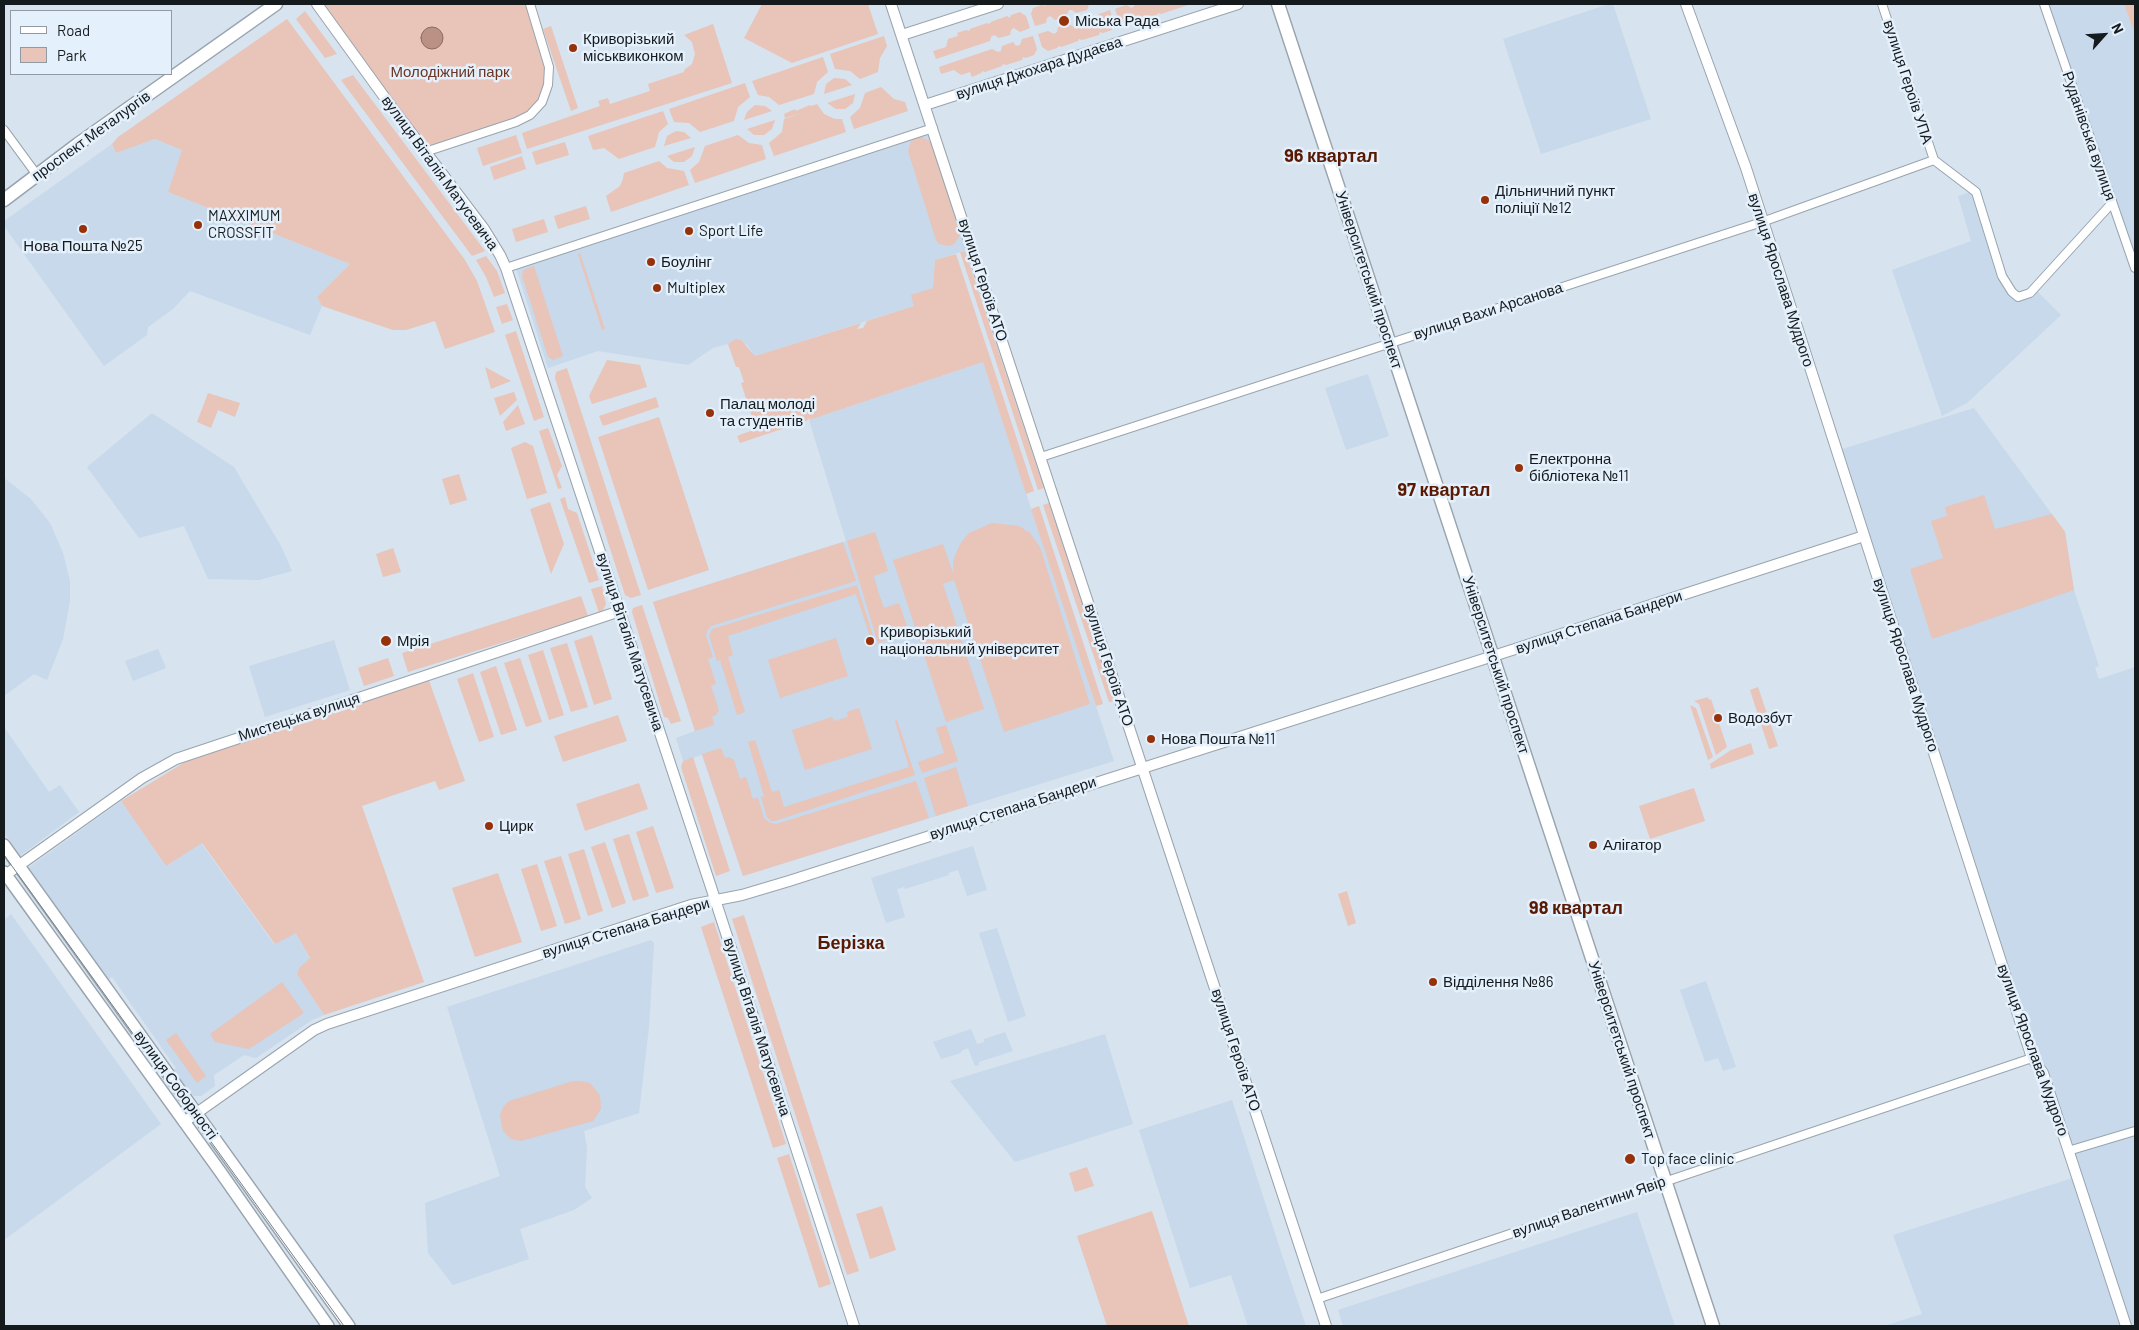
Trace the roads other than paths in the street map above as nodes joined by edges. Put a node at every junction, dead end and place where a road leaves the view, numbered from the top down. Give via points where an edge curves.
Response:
1 (276, 4) edge
2 (317, 4) edge
3 (530, 4) edge
4 (891, 4) edge
5 (998, 4) edge
6 (1238, 4) edge
7 (1278, 4) edge
8 (1686, 4) edge
9 (1882, 4) edge
10 (2044, 4) edge
11 (902, 35) junction
12 (925, 105) junction
13 (933, 128) junction
14 (4, 130) edge
15 (425, 152) junction
16 (1934, 160) junction
17 (37, 175) junction
18 (4, 200) edge
19 (2112, 203) junction
20 (1762, 222) junction
21 (506, 268) junction
22 (2135, 268) edge
23 (1390, 344) junction
24 (1041, 457) junction
25 (1864, 536) junction
26 (620, 611) junction
27 (1493, 656) junction
28 (1143, 767) junction
29 (4, 845) edge
30 (19, 866) junction
31 (4, 874) edge
32 (716, 901) junction
33 (2032, 1058) junction
34 (196, 1114) junction
35 (184, 1122) junction
36 (2135, 1131) edge
37 (2068, 1151) junction
38 (1666, 1181) junction
39 (1317, 1298) junction
40 (328, 1326) edge
41 (349, 1326) edge
42 (854, 1326) edge
43 (1326, 1326) edge
44 (1713, 1326) edge
45 (2126, 1326) edge

1 - 17 main road, проспект Металургів
2 - 15 street, вулиця Віталія Матусевича
3 - 15 street via 549,67 548,85 542,102 530,115 516,122
4 - 11 street, вулиця Героїв АТО
5 - 11 street
6 - 12 street, вулиця Джохара Дудаєва
7 - 23 main road, Університетський проспект
8 - 20 street, вулиця Ярослава Мудрого via 1746,168
9 - 16 street, вулиця Героїв УПА
10 - 19 street, Руданівська вулиця
11 - 12 street, вулиця Героїв АТО
12 - 13 street, вулиця Героїв АТО
13 - 21 street
13 - 24 street, вулиця Героїв АТО
14 - 17 street
15 - 21 street, вулиця Віталія Матусевича via 493,242
16 - 19 street via 1976,192 2002,276 2018,297 2030,293
16 - 20 street, вулиця Вахи Арсанова
17 - 18 main road, проспект Металургів
19 - 22 street, Руданівська вулиця
20 - 23 street, вулиця Вахи Арсанова
20 - 25 street, вулиця Ярослава Мудрого
21 - 26 street, вулиця Віталія Матусевича
23 - 24 street, вулиця Вахи Арсанова
23 - 27 main road, Університетський проспект
24 - 28 street, вулиця Героїв АТО
25 - 27 street, вулиця Степана Бандери
25 - 33 street, вулиця Ярослава Мудрого
26 - 30 street, Мистецька вулиця via 176,759 142,778
26 - 32 street, вулиця Віталія Матусевича
27 - 28 street, вулиця Степана Бандери
27 - 38 main road, Університетський проспект
28 - 32 street, вулиця Степана Бандери via 789,881
28 - 39 street, вулиця Героїв АТО
29 - 30 main road, вулиця Соборності
30 - 31 street, Мистецька вулиця
30 - 34 main road, вулиця Соборності
31 - 35 main road, вулиця Соборності
32 - 34 street, вулиця Степана Бандери via 691,906 327,1024
32 - 42 street, вулиця Віталія Матусевича
33 - 37 street, вулиця Ярослава Мудрого via 2043,1074
33 - 38 street, вулиця Валентини Явір
34 - 35 street, вулиця Степана Бандери
34 - 41 main road, вулиця Соборності
35 - 40 main road, вулиця Соборності
36 - 37 street
37 - 45 street, вулиця Ярослава Мудрого
38 - 39 street, вулиця Валентини Явір
38 - 44 main road, Університетський проспект
39 - 43 street, вулиця Героїв АТО

